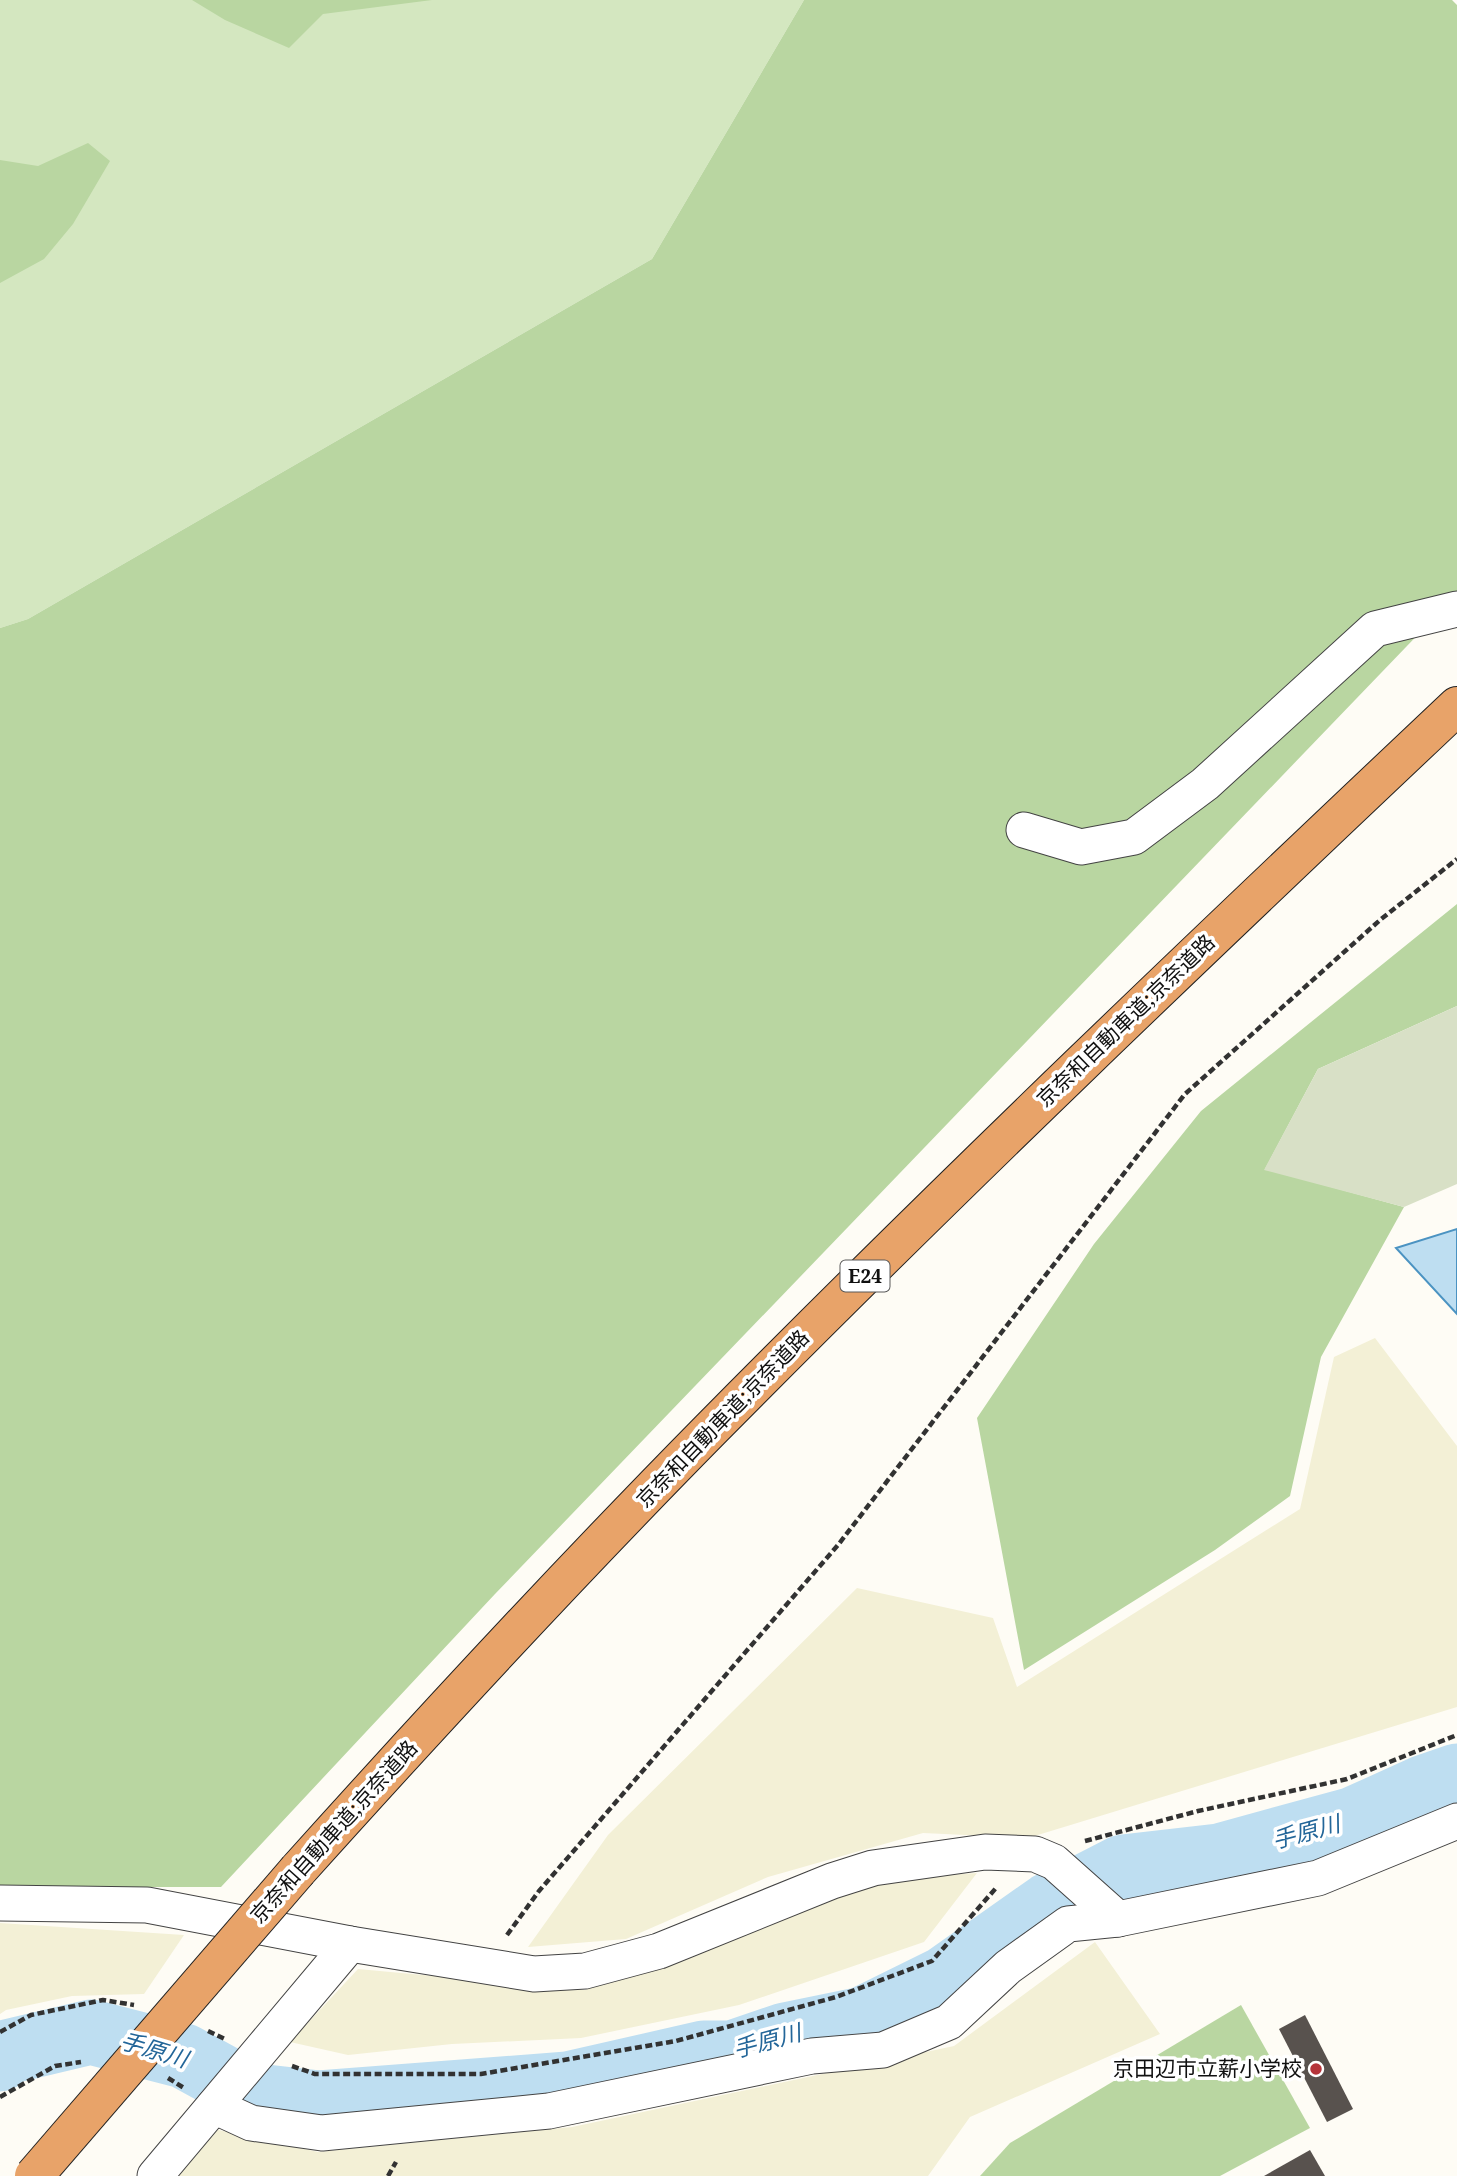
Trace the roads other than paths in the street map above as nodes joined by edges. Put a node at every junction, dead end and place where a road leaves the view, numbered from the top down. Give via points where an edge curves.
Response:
1 (1457, 609) edge
2 (1457, 706) edge
3 (1024, 830) dead end
4 (1457, 1821) edge
5 (0, 1903) edge
6 (1111, 1913) junction
7 (350, 1944) junction
8 (214, 2106) junction
9 (34, 2176) edge
10 (155, 2176) edge

1 - 3 street via 1375,629 1205,784 1134,837 1081,848
2 - 9 highway, 京奈和自動車道;京奈道路 / E24, bridge via 1204,945 708,1433 390,1768
4 - 6 street via 1318,1878
5 - 7 street via 147,1905
6 - 7 street via 1044,1858 985,1852 873,1868 659,1951 584,1971 534,1974
6 - 8 street via 1068,1924 1008,1967 949,2022 883,2050 812,2056 549,2111 322,2133 251,2123
7 - 8 street
8 - 10 street

